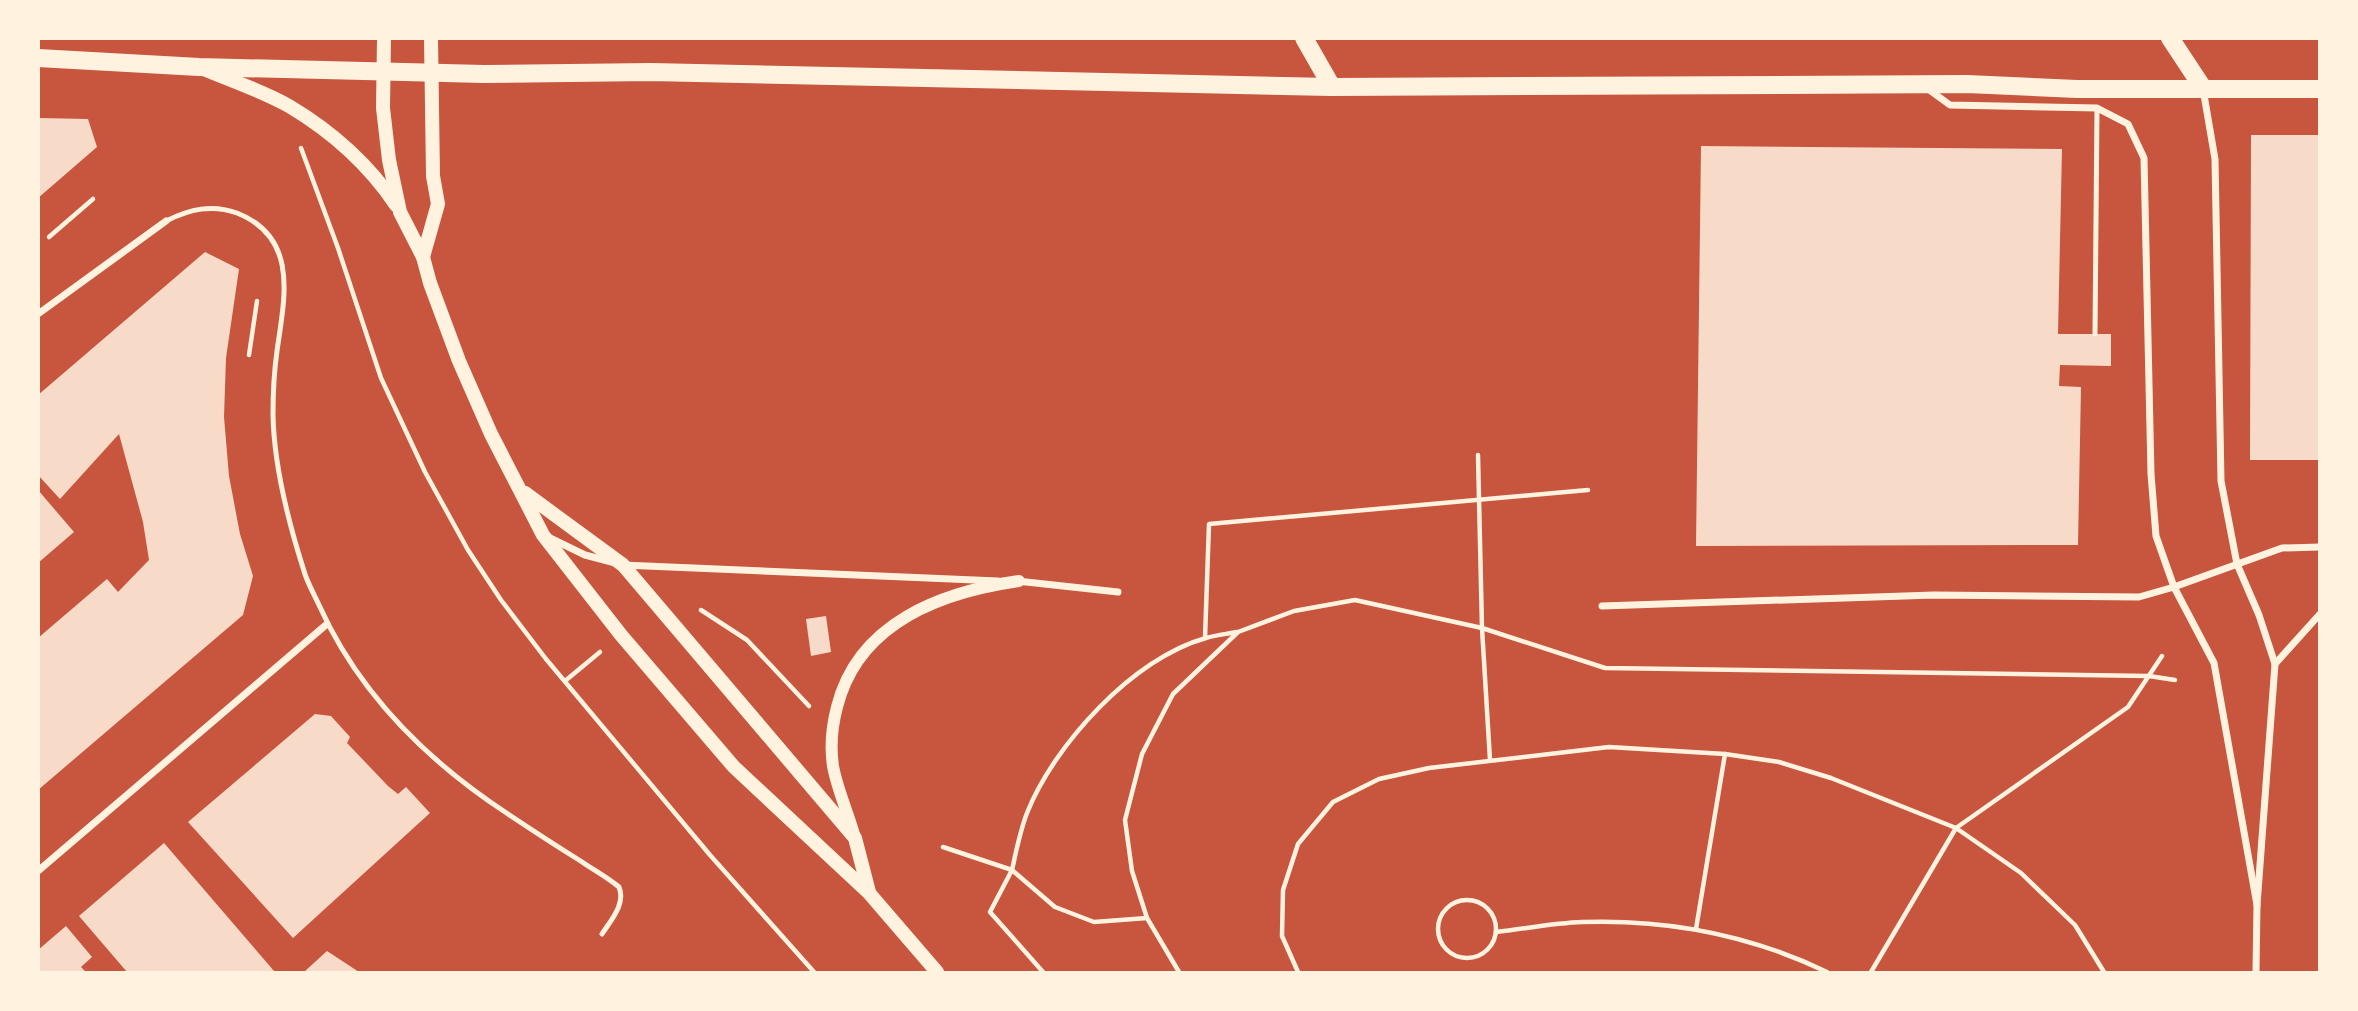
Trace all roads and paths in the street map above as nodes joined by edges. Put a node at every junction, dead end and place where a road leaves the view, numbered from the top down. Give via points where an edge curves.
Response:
1 (384, 38) edge
2 (431, 38) edge
3 (1304, 38) edge
4 (2170, 38) edge
5 (38, 58) edge
6 (199, 67) junction
7 (383, 71) junction
8 (432, 72) junction
9 (1921, 85) junction
10 (1332, 87) junction
11 (2203, 88) junction
12 (2319, 89) edge
13 (2097, 108) junction
14 (300, 146) dead end
15 (93, 199) dead end
16 (400, 212) junction
17 (166, 221) joint
18 (49, 237) dead end
19 (423, 257) junction
20 (257, 300) dead end
21 (38, 314) edge
22 (2095, 334) dead end
23 (249, 355) dead end
24 (1478, 455) dead end
25 (521, 490) junction
26 (1588, 490) dead end
27 (1479, 500) junction
28 (543, 535) junction
29 (2319, 547) edge
30 (2237, 564) junction
31 (622, 565) junction
32 (1019, 581) junction
33 (2174, 587) junction
34 (1118, 592) dead end
35 (1602, 606) dead end
36 (2319, 614) edge
37 (327, 624) junction
38 (1482, 628) junction
39 (1238, 632) junction
40 (1205, 638) junction
41 (2162, 656) dead end
42 (2275, 664) junction
43 (2150, 676) junction
44 (2175, 680) dead end
45 (1725, 754) junction
46 (1490, 760) junction
47 (1956, 828) junction
48 (855, 838) junction
49 (943, 848) dead end
50 (1012, 870) junction
51 (38, 871) edge
52 (869, 893) junction
53 (2257, 905) junction
54 (1146, 918) junction
55 (1696, 929) junction
56 (1496, 932) junction
57 (602, 934) dead end
58 (814, 972) edge
59 (937, 972) edge
60 (1042, 972) edge
61 (1179, 972) edge
62 (1298, 972) edge
63 (1828, 972) edge
64 (1871, 972) edge
65 (2104, 972) edge
66 (2256, 972) edge

1 - 7 main road
2 - 8 main road
3 - 10 main road
4 - 11 main road
5 - 6 main road
6 - 7 main road
6 - 16 main road via 287,105 325,131 382,184
7 - 8 main road
7 - 16 main road via 388,160
8 - 10 main road via 665,72
8 - 19 main road via 433,176 438,204
9 - 10 main road
9 - 11 main road
9 - 13 street via 1950,105
11 - 12 main road
11 - 30 street via 2215,159 2221,481
13 - 22 lane
13 - 33 street via 2128,124 2144,158 2151,474 2156,536
14 - 58 path via 386,389 425,472 474,558 547,659
15 - 18 path
16 - 19 main road
17 - 21 street
17 - 37 lane via 185,211 227,209 247,217 277,247 286,286 275,362 278,470 304,573
19 - 25 main road via 459,361
20 - 23 path
24 - 27 path
25 - 28 main road
25 - 31 main road
26 - 27 path
27 - 38 path
27 - 40 path via 1209,524
28 - 31 street via 585,555
28 - 52 main road via 734,767
29 - 30 street via 2282,548
30 - 33 street
30 - 42 street
31 - 32 street
31 - 48 main road
32 - 34 street
32 - 48 street via 919,608 879,637 852,668 842,688 831,742 833,767
33 - 35 street via 2139,597 1934,595
33 - 53 street via 2214,663
36 - 42 street
37 - 51 street
37 - 57 lane via 385,711 422,749 462,783 619,887 619,907
38 - 39 path via 1355,600 1294,611
38 - 43 path via 1605,668
38 - 46 path
39 - 40 path
39 - 54 path via 1173,694 1142,754 1125,820 1132,871
40 - 50 path via 1154,661 1109,698 1062,749 1027,813
41 - 43 path
42 - 53 street
43 - 44 path
43 - 47 path via 2128,707
45 - 46 path via 1609,747
45 - 47 path via 1779,762 1831,778
45 - 55 path
46 - 62 path via 1378,779 1334,802 1297,844 1283,890 1282,936
47 - 64 path
47 - 65 path via 2021,873 2075,925
48 - 52 main road
49 - 50 path
50 - 54 path via 1055,907 1094,922
50 - 60 path via 990,912
52 - 59 main road
53 - 66 street
54 - 61 path
55 - 56 path via 1578,922
55 - 63 path via 1745,940
56 - 56 path via 1491,912 1476,901 1449,905 1438,920 1443,946 1458,957 1484,953

